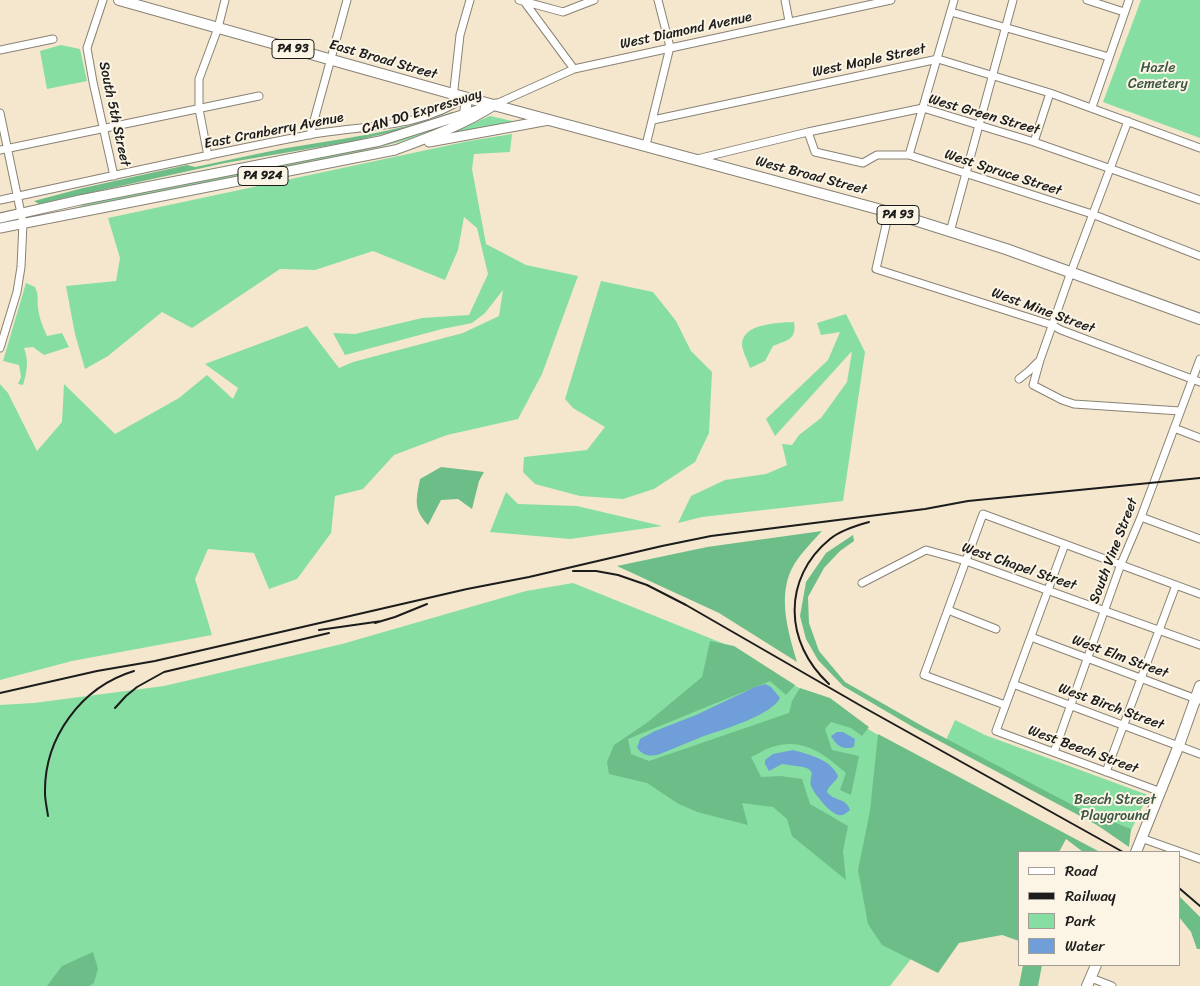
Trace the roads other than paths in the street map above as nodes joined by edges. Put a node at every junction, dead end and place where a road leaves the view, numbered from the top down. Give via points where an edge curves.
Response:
1 (103, 0) edge
2 (119, 0) edge
3 (225, 0) edge
4 (347, 0) edge
5 (470, 0) edge
6 (594, 0) edge
7 (658, 0) edge
8 (785, 0) edge
9 (891, 0) edge
10 (954, 0) edge
11 (1013, 0) edge
12 (1087, 0) edge
13 (1129, 0) edge
14 (522, 1) edge
15 (951, 12) junction
16 (1124, 12) junction
17 (789, 21) junction
18 (218, 28) junction
19 (1005, 28) junction
20 (53, 38) dead end
21 (670, 47) junction
22 (0, 50) edge
23 (1109, 57) junction
24 (938, 59) junction
25 (331, 60) junction
26 (574, 69) junction
27 (991, 76) junction
28 (1050, 93) junction
29 (453, 94) junction
30 (259, 96) dead end
31 (466, 97) junction
32 (496, 104) junction
33 (453, 106) junction
34 (1092, 107) junction
35 (923, 108) junction
36 (199, 109) junction
37 (0, 113) edge
38 (465, 114) junction
39 (550, 120) junction
40 (653, 120) junction
41 (1128, 121) junction
42 (979, 124) junction
43 (104, 128) junction
44 (808, 132) junction
45 (310, 135) junction
46 (1034, 142) junction
47 (646, 145) junction
48 (1200, 148) edge
49 (4, 150) edge
50 (395, 150) junction
51 (909, 155) junction
52 (208, 156) junction
53 (697, 159) junction
54 (1110, 168) junction
55 (966, 175) junction
56 (114, 176) junction
57 (18, 196) junction
58 (0, 200) edge
59 (1200, 200) edge
60 (889, 212) junction
61 (21, 213) junction
62 (1092, 214) junction
63 (0, 218) edge
64 (23, 223) junction
65 (0, 228) edge
66 (950, 232) junction
67 (1200, 256) edge
68 (1071, 272) junction
69 (1200, 320) edge
70 (1052, 325) junction
71 (0, 348) edge
72 (1200, 359) edge
73 (1040, 360) junction
74 (1019, 379) dead end
75 (1196, 380) edge
76 (1180, 411) junction
77 (1174, 428) junction
78 (1200, 438) edge
79 (1141, 517) junction
80 (1200, 539) edge
81 (1065, 544) junction
82 (966, 561) junction
83 (1121, 564) junction
84 (862, 583) dead end
85 (1176, 585) junction
86 (1048, 590) junction
87 (1200, 594) edge
88 (948, 610) junction
89 (1104, 611) junction
90 (996, 629) dead end
91 (1159, 630) junction
92 (1030, 638) junction
93 (1200, 644) edge
94 (1088, 659) junction
95 (1141, 678) junction
96 (1013, 684) junction
97 (1200, 686) edge
98 (1198, 699) edge
99 (1005, 705) junction
100 (1071, 706) junction
101 (1124, 725) junction
102 (1179, 746) junction
103 (1054, 752) junction
104 (1200, 754) edge
105 (1106, 772) junction
106 (1161, 792) junction
107 (1141, 838) junction
108 (1136, 851) edge
109 (1178, 851) edge
110 (1180, 852) edge
111 (1200, 859) edge
112 (1096, 966) edge
113 (1089, 982) edge
114 (1112, 986) edge

1 - 43 street, South 5th Street via 87,48
2 - 18 highway, East Broad Street / PA 93
3 - 18 street
4 - 25 street
5 - 29 street via 460,36
6 - 14 street via 563,12
7 - 21 street
8 - 17 street
9 - 17 street, West Diamond Avenue
10 - 15 street
11 - 19 street
12 - 16 street
13 - 16 street
14 - 26 street
15 - 19 street
15 - 24 street
16 - 23 street
17 - 21 street, West Diamond Avenue
18 - 25 highway, East Broad Street / PA 93
18 - 36 street via 199,80
19 - 23 street
19 - 27 street
20 - 22 street
21 - 26 street, West Diamond Avenue
21 - 40 street
23 - 34 street
24 - 27 street, West Maple Street
24 - 35 street
24 - 40 street, West Maple Street
25 - 29 highway, East Broad Street / PA 93
25 - 45 street
26 - 32 street, West Diamond Avenue
27 - 28 street, West Maple Street
27 - 42 street
28 - 34 street, West Maple Street
28 - 46 street
29 - 31 highway, East Broad Street / PA 93
29 - 33 street
30 - 36 street
31 - 32 highway, East Broad Street / PA 93
31 - 33 street, East Cranberry Avenue
31 - 38 highway
32 - 38 main road, CAN DO Expressway
32 - 39 highway, West Broad Street / PA 93
32 - 50 main road, CAN DO Expressway / PA 924 via 475,118
33 - 45 street, East Cranberry Avenue via 409,121
34 - 41 street, West Maple Street
35 - 42 street, West Green Street
35 - 44 street, West Green Street
35 - 51 street
36 - 43 street
36 - 52 street
37 - 49 street
38 - 61 main road, CAN DO Expressway / PA 924 via 380,141
39 - 47 highway, West Broad Street / PA 93
39 - 50 main road
40 - 47 street
41 - 48 street, West Maple Street
41 - 54 street
42 - 46 street, West Green Street
42 - 55 street
43 - 49 street
43 - 56 street, South 5th Street
44 - 51 street, West Spruce Street via 815,152 862,163 877,155
44 - 53 street, West Green Street
45 - 52 street, East Cranberry Avenue
46 - 54 street, West Green Street
47 - 53 highway, West Broad Street / PA 93
49 - 57 street
50 - 64 main road, CAN DO Expressway / PA 924
51 - 55 street, West Spruce Street
52 - 56 street, East Cranberry Avenue
53 - 60 highway, West Broad Street / PA 93
54 - 59 street, West Green Street
54 - 62 street
55 - 62 street, West Spruce Street
55 - 66 street
56 - 57 street, East Cranberry Avenue
57 - 58 street, East Cranberry Avenue
57 - 61 street
60 - 66 highway, West Broad Street / PA 93
60 - 70 street, West Mine Street via 876,269
61 - 63 main road, CAN DO Expressway / PA 924
61 - 64 street
62 - 67 street, West Spruce Street
62 - 68 street
64 - 65 main road, CAN DO Expressway / PA 924
64 - 71 street via 16,292
66 - 68 highway, West Broad Street / PA 93
68 - 69 highway, West Broad Street / PA 93
68 - 70 street
70 - 73 street
70 - 75 street, West Mine Street
72 - 75 street, South Vine Street
73 - 74 street
73 - 76 street via 1033,385 1062,400 1074,404
75 - 76 street, South Vine Street
76 - 77 street, South Vine Street
77 - 78 street
77 - 79 street, South Vine Street
79 - 80 street
79 - 83 street, South Vine Street
81 - 82 street via 983,514
81 - 83 street
81 - 86 street
82 - 84 street, West Chapel Street via 926,550
82 - 86 street, West Chapel Street
82 - 88 street
83 - 85 street
83 - 89 street, South Vine Street
85 - 87 street
85 - 91 street
86 - 89 street, West Chapel Street
86 - 92 street
88 - 90 street
88 - 99 street via 924,675
89 - 91 street, West Chapel Street
89 - 94 street, South Vine Street
91 - 93 street, West Chapel Street
91 - 95 street
92 - 94 street, West Elm Street
92 - 96 street
94 - 95 street, West Elm Street
94 - 100 street, South Vine Street
95 - 98 street, West Elm Street
95 - 101 street
96 - 99 street
96 - 100 street, West Birch Street
97 - 98 highway
98 - 102 highway
99 - 103 street, West Beech Street via 996,731
100 - 101 street, West Birch Street
100 - 103 street, South Vine Street
101 - 102 street, West Birch Street
101 - 105 street
102 - 104 street, West Birch Street
102 - 106 highway
103 - 105 street, West Beech Street
105 - 106 street, West Beech Street
106 - 107 highway
107 - 108 highway
107 - 109 street
110 - 111 street
112 - 113 highway
113 - 114 street

